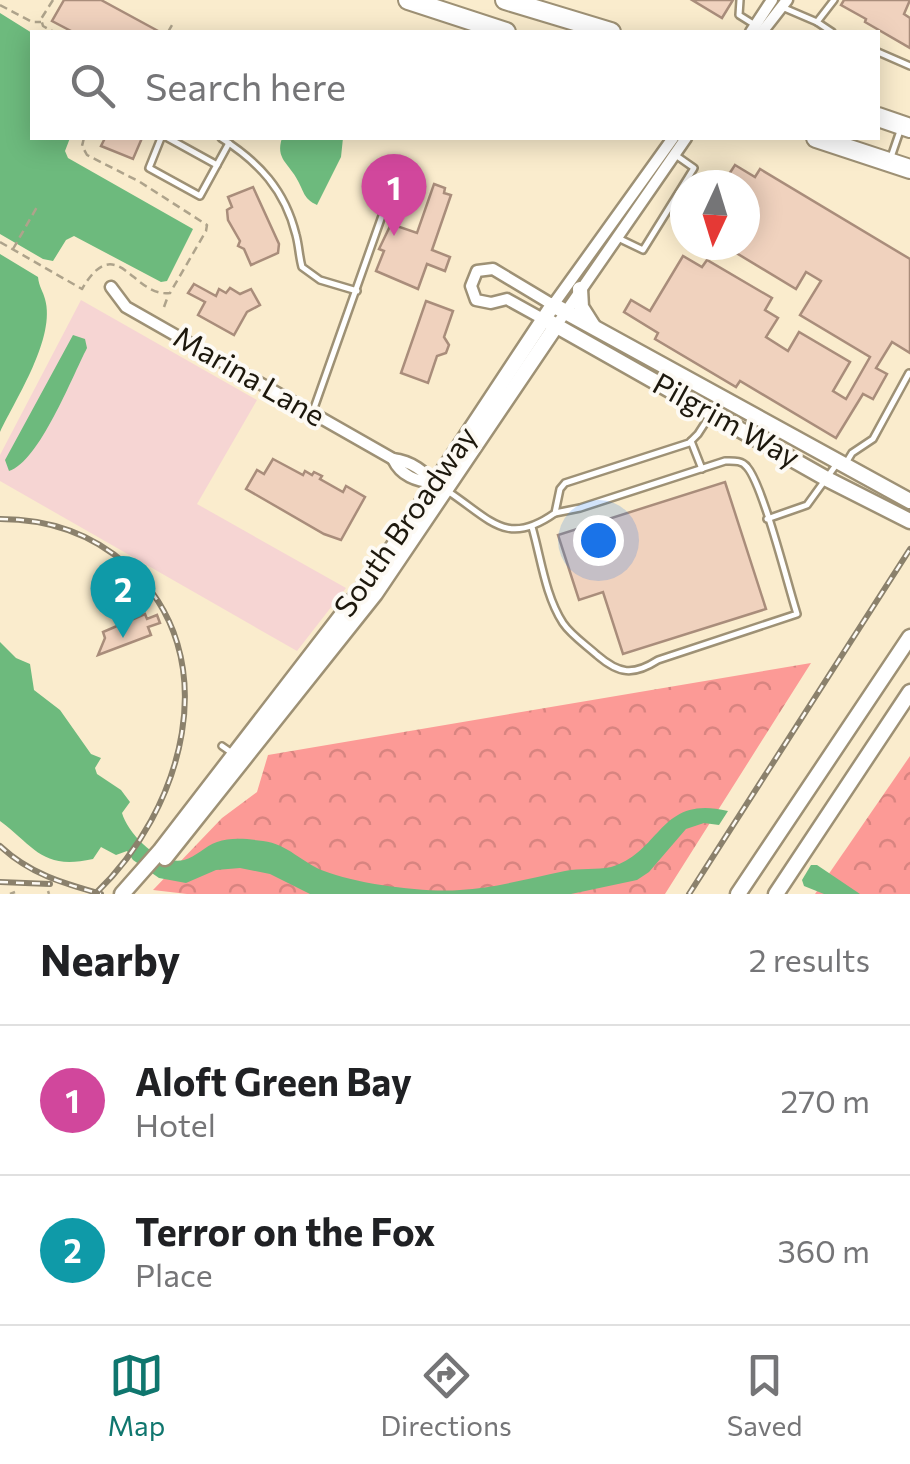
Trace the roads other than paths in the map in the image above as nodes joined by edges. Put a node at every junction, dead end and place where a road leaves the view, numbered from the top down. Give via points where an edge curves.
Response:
1 (408, 0) edge
2 (504, 0) edge
3 (740, 0) edge
4 (834, 0) edge
5 (780, 2) edge
6 (817, 22) junction
7 (500, 30) edge
8 (604, 30) edge
9 (756, 30) edge
10 (829, 30) edge
11 (880, 53) edge
12 (910, 66) edge
13 (880, 118) edge
14 (906, 126) edge
15 (163, 140) edge
16 (168, 140) edge
17 (225, 140) edge
18 (672, 140) edge
19 (684, 140) edge
20 (822, 140) edge
21 (229, 142) junction
22 (674, 154) junction
23 (890, 162) junction
24 (217, 165) junction
25 (400, 165) dead end
26 (910, 169) edge
27 (616, 236) junction
28 (111, 287) dead end
29 (580, 289) junction
30 (357, 291) junction
31 (554, 315) junction
32 (593, 327) junction
33 (909, 373) edge
34 (720, 398) junction
35 (711, 413) junction
36 (312, 414) junction
37 (692, 441) junction
38 (840, 466) junction
39 (702, 469) junction
40 (827, 479) junction
41 (441, 487) junction
42 (910, 501) edge
43 (555, 513) junction
44 (767, 520) junction
45 (910, 522) edge
46 (532, 526) junction
47 (910, 637) edge
48 (910, 692) edge
49 (146, 874) junction
50 (122, 894) edge
51 (136, 894) edge
52 (738, 894) edge
53 (776, 894) edge

1 - 7 highway
2 - 8 highway
3 - 9 lane via 740,18
4 - 6 lane
5 - 6 lane
5 - 9 street
6 - 10 lane
11 - 12 lane
13 - 14 highway
14 - 23 lane
15 - 24 lane via 149,168 200,196
16 - 24 lane
17 - 21 lane
18 - 31 street, South Broadway
19 - 22 street, South Broadway
20 - 23 highway
21 - 24 lane
21 - 30 lane via 275,182 302,267
22 - 27 street, South Broadway
22 - 27 lane via 694,168 643,250
23 - 26 highway
25 - 30 lane
27 - 29 street, South Broadway
28 - 36 street, Marina Lane via 126,307
29 - 31 street, South Broadway
29 - 32 street
30 - 36 lane
31 - 31 street via 492,269 477,271 471,286 476,300 508,299
31 - 32 street, Pilgrim Way
31 - 35 street, Pilgrim Way
31 - 41 street, South Broadway
32 - 34 street, Pilgrim Way
33 - 38 lane via 872,439
34 - 35 lane
34 - 38 street, Pilgrim Way
35 - 37 lane
35 - 40 street, Pilgrim Way
36 - 41 street, Marina Lane via 393,460 418,482
37 - 39 lane
37 - 43 lane via 565,483
38 - 40 lane
38 - 42 street, Pilgrim Way
39 - 43 lane
39 - 44 lane via 742,463
40 - 44 lane via 807,505
40 - 45 street, Pilgrim Way
41 - 46 lane via 504,529
41 - 49 street, South Broadway via 375,594
43 - 46 lane
44 - 46 lane via 797,614 626,673 565,626
47 - 52 street
48 - 53 street
49 - 50 street, South Broadway
49 - 51 street, South Broadway

